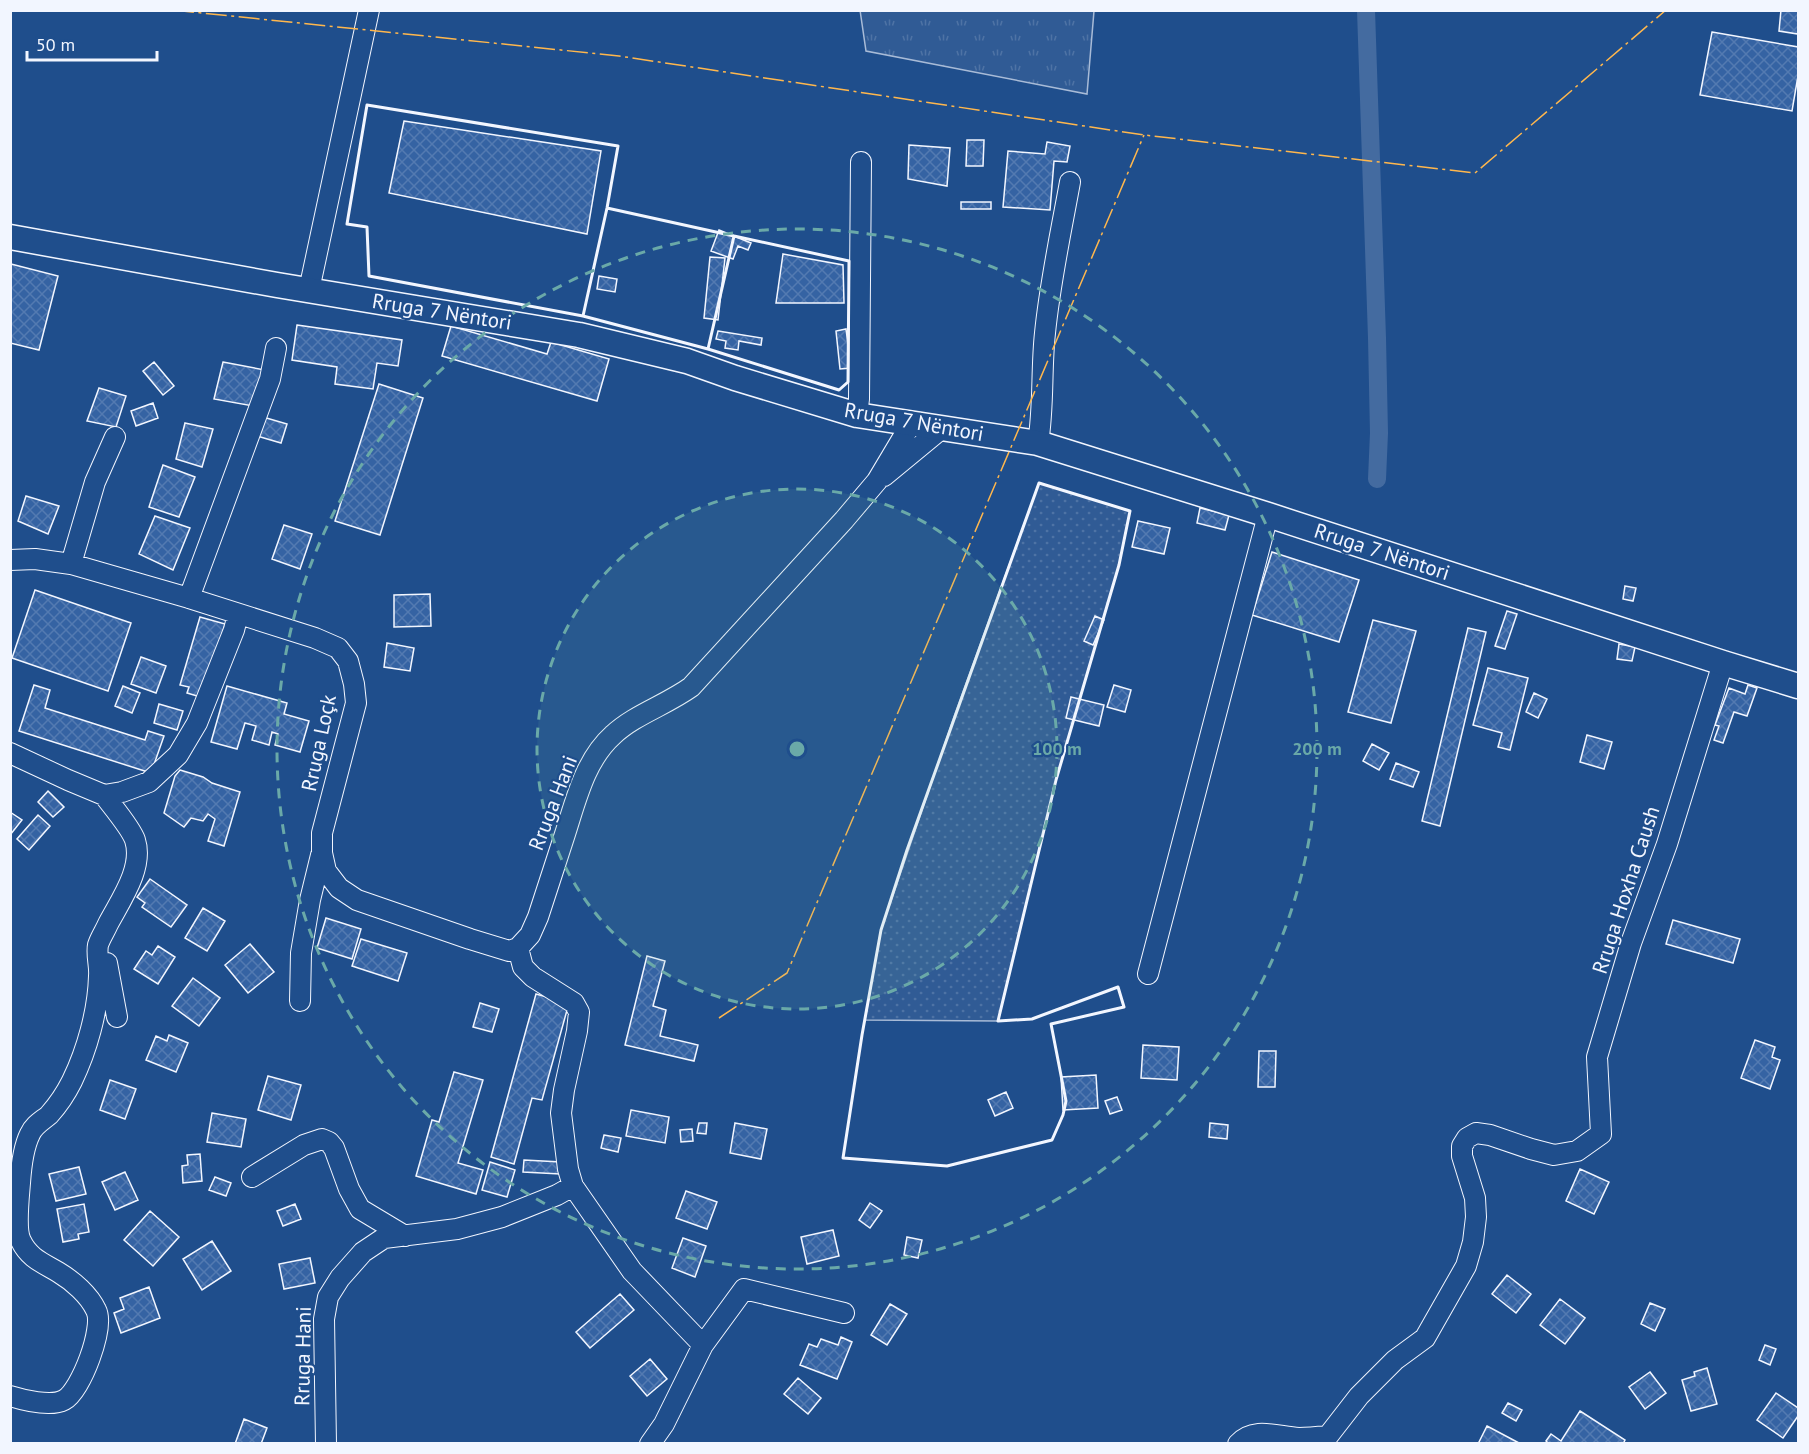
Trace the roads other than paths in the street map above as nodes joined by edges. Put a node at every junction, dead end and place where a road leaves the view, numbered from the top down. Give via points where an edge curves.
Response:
1 (369, 10) edge
2 (861, 162) dead end
3 (1070, 183) dead end
4 (10, 237) edge
5 (309, 290) junction
6 (276, 348) dead end
7 (857, 415) junction
8 (911, 424) junction
9 (942, 429) junction
10 (115, 437) dead end
11 (1038, 443) junction
12 (877, 481) junction
13 (1268, 515) junction
14 (10, 560) edge
15 (71, 564) junction
16 (189, 598) junction
17 (238, 614) junction
18 (1723, 663) junction
19 (1798, 686) edge
20 (10, 753) edge
21 (104, 795) junction
22 (322, 853) junction
23 (98, 944) junction
24 (518, 948) junction
25 (1148, 974) dead end
26 (300, 1000) dead end
27 (117, 1017) dead end
28 (252, 1177) dead end
29 (573, 1186) junction
30 (405, 1236) junction
31 (844, 1313) dead end
32 (703, 1345) junction
33 (10, 1396) edge
34 (326, 1443) edge
35 (650, 1443) edge
36 (1238, 1443) edge

1 - 5 street
2 - 7 street
3 - 11 street via 1045,330
4 - 5 main road, Rruga 7 Nëntori
5 - 7 main road, Rruga 7 Nëntori via 579,335 687,361
6 - 16 street via 270,378
7 - 8 main road, Rruga 7 Nëntori
8 - 9 main road, Rruga 7 Nëntori
8 - 12 street, Rruga Hani
9 - 11 main road, Rruga 7 Nëntori
9 - 12 street, Rruga Hani
10 - 15 street via 95,482
11 - 13 main road, Rruga 7 Nëntori
12 - 24 street, Rruga Hani via 691,687 632,721 601,747 583,780 538,917 530,935
13 - 18 main road, Rruga 7 Nëntori
13 - 25 street
14 - 15 street, Rruga Loçk
15 - 16 street, Rruga Loçk
16 - 17 street, Rruga Loçk
17 - 21 street via 210,694 177,755 149,782
17 - 22 street, Rruga Loçk via 315,638 338,648 348,661 356,703 322,833
18 - 19 main road, Rruga 7 Nëntori
18 - 36 street, Rruga Hoxha Caush via 1597,1057 1602,1134 1577,1151 1554,1155 1490,1135 1476,1133 1467,1138 1462,1156 1475,1198 1473,1242 1466,1266 1425,1338 1395,1360 1359,1396 1328,1436 1257,1434
20 - 21 street
21 - 23 street via 135,839 136,857 134,872
22 - 24 street, Rruga Loçk via 326,871 339,888 357,900 502,950
22 - 26 street via 305,932
23 - 27 street via 106,956
23 - 33 street via 95,1010 72,1080 60,1101 31,1133 26,1146 20,1182 19,1238 37,1261 60,1273 91,1301 98,1313 98,1329 83,1374 63,1401 44,1403
24 - 29 street via 523,967 574,1003 579,1012 561,1113
28 - 30 street via 304,1145 322,1139 334,1148 360,1209
29 - 30 street, Rruga Hani via 502,1217 457,1229
29 - 32 street via 632,1271
30 - 34 street, Rruga Hani via 384,1238 363,1252 328,1297 324,1319
31 - 32 street via 744,1289
32 - 35 street via 664,1424

